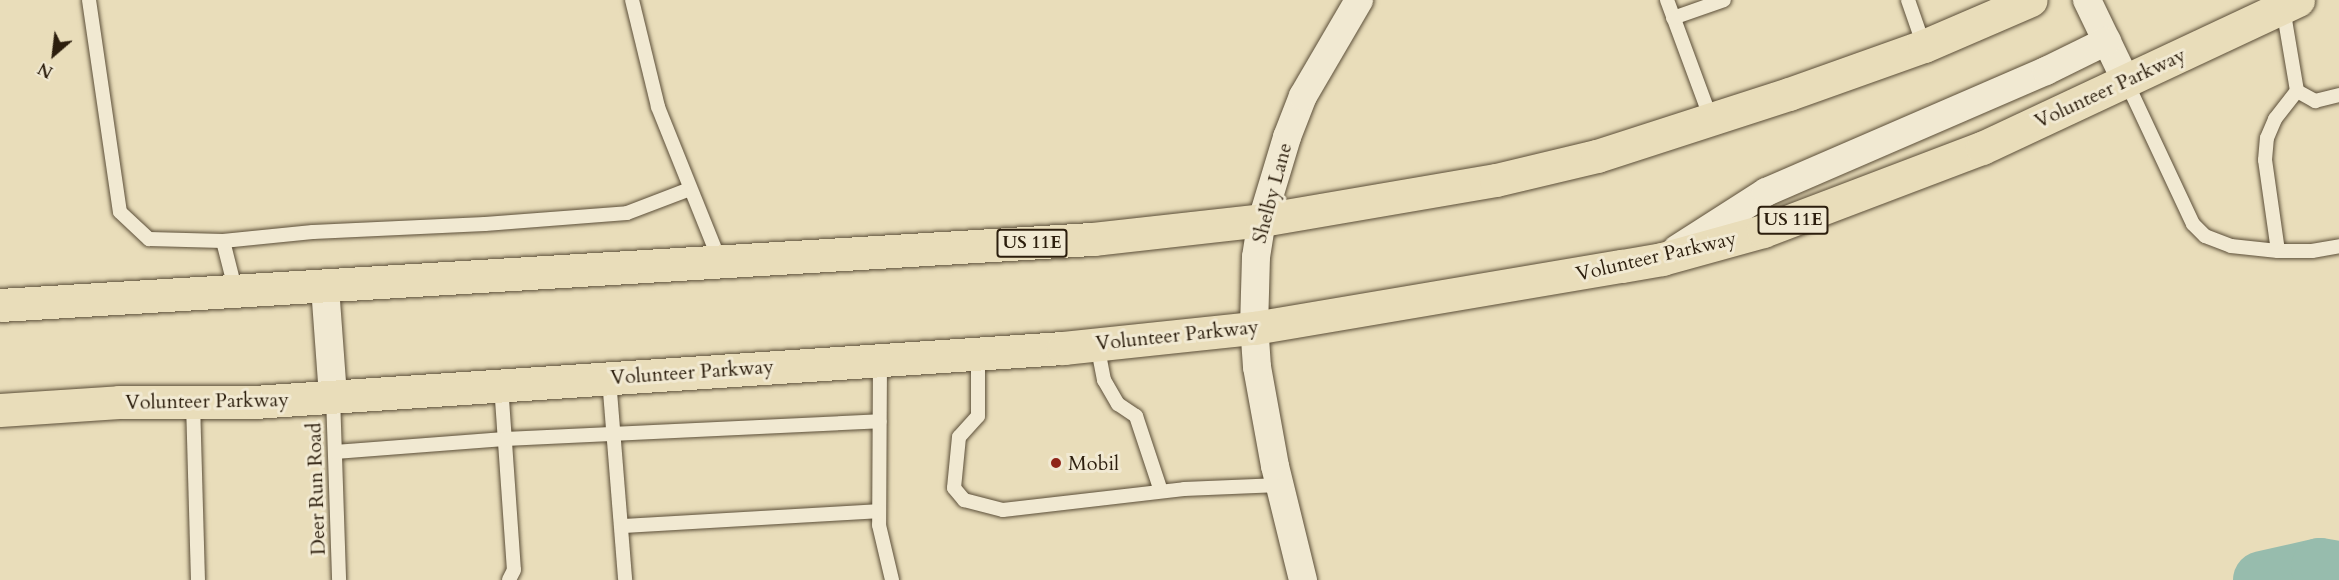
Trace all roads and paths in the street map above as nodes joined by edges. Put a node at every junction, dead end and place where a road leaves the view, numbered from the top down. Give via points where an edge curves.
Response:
1 (89, 0) edge
2 (632, 0) edge
3 (1359, 0) edge
4 (1667, 0) edge
5 (1724, 0) edge
6 (1908, 0) edge
7 (2031, 0) edge
8 (2087, 0) edge
9 (2291, 4) edge
10 (1694, 5) edge
11 (1673, 18) junction
12 (2107, 41) junction
13 (1924, 45) junction
14 (2126, 81) junction
15 (2297, 91) junction
16 (2339, 95) edge
17 (1712, 121) junction
18 (690, 189) junction
19 (1262, 220) junction
20 (223, 241) junction
21 (2339, 246) edge
22 (2278, 252) junction
23 (1662, 259) junction
24 (721, 263) junction
25 (325, 287) junction
26 (236, 292) junction
27 (0, 304) edge
28 (1254, 328) junction
29 (1097, 344) junction
30 (978, 353) junction
31 (880, 358) junction
32 (609, 378) junction
33 (501, 385) junction
34 (333, 396) junction
35 (193, 402) junction
36 (0, 410) edge
37 (880, 421) junction
38 (615, 434) junction
39 (505, 439) junction
40 (335, 452) junction
41 (1280, 485) junction
42 (1161, 491) junction
43 (879, 511) junction
44 (622, 526) junction
45 (198, 580) edge
46 (339, 580) edge
47 (509, 580) edge
48 (626, 580) edge
49 (892, 580) edge
50 (1303, 580) edge

1 - 20 lane via 120,212 149,239
2 - 18 lane via 658,107
3 - 19 street, Shelby Lane via 1303,96
4 - 11 lane
5 - 10 lane
6 - 13 lane
7 - 13 highway, US 11E
8 - 12 street
9 - 14 highway, Volunteer Parkway / US 11E
9 - 15 lane
10 - 11 lane
11 - 17 lane
12 - 14 street
12 - 23 street via 1766,192
13 - 17 highway, US 11E
14 - 22 lane via 2193,224 2205,236 2231,246
14 - 23 highway, Volunteer Parkway / US 11E via 1982,148 1763,231
15 - 16 lane via 2315,101
15 - 22 lane via 2275,119 2267,138 2265,160
17 - 19 highway, US 11E via 1597,156 1496,180
18 - 20 lane via 627,213
18 - 24 lane
19 - 24 highway, US 11E via 1093,239
19 - 28 street, Shelby Lane via 1256,257
20 - 26 lane
21 - 22 lane
23 - 28 highway, Volunteer Parkway / US 11E
24 - 25 highway, US 11E
25 - 26 highway, US 11E
25 - 34 street
26 - 27 highway, US 11E
28 - 29 highway, Volunteer Parkway / US 11E
28 - 41 street, Shelby Lane via 1257,367
29 - 30 highway, Volunteer Parkway / US 11E
29 - 42 lane via 1104,380 1118,404 1136,416
30 - 31 highway, Volunteer Parkway / US 11E
30 - 42 lane via 978,416 959,437 954,488 964,500 1003,510
31 - 32 highway, Volunteer Parkway / US 11E
31 - 37 lane
32 - 33 highway, Volunteer Parkway / US 11E
32 - 38 lane
33 - 34 highway, Volunteer Parkway / US 11E
33 - 39 lane
34 - 35 highway, Volunteer Parkway / US 11E
34 - 40 lane, Deer Run Road
35 - 36 highway, Volunteer Parkway / US 11E via 119,402
35 - 45 lane
37 - 38 lane
37 - 43 lane
38 - 39 lane
38 - 44 lane
39 - 40 lane
39 - 47 lane via 514,570
40 - 46 lane, Deer Run Road
41 - 42 lane
41 - 50 street, Shelby Lane
43 - 44 lane
43 - 49 lane
44 - 48 lane

